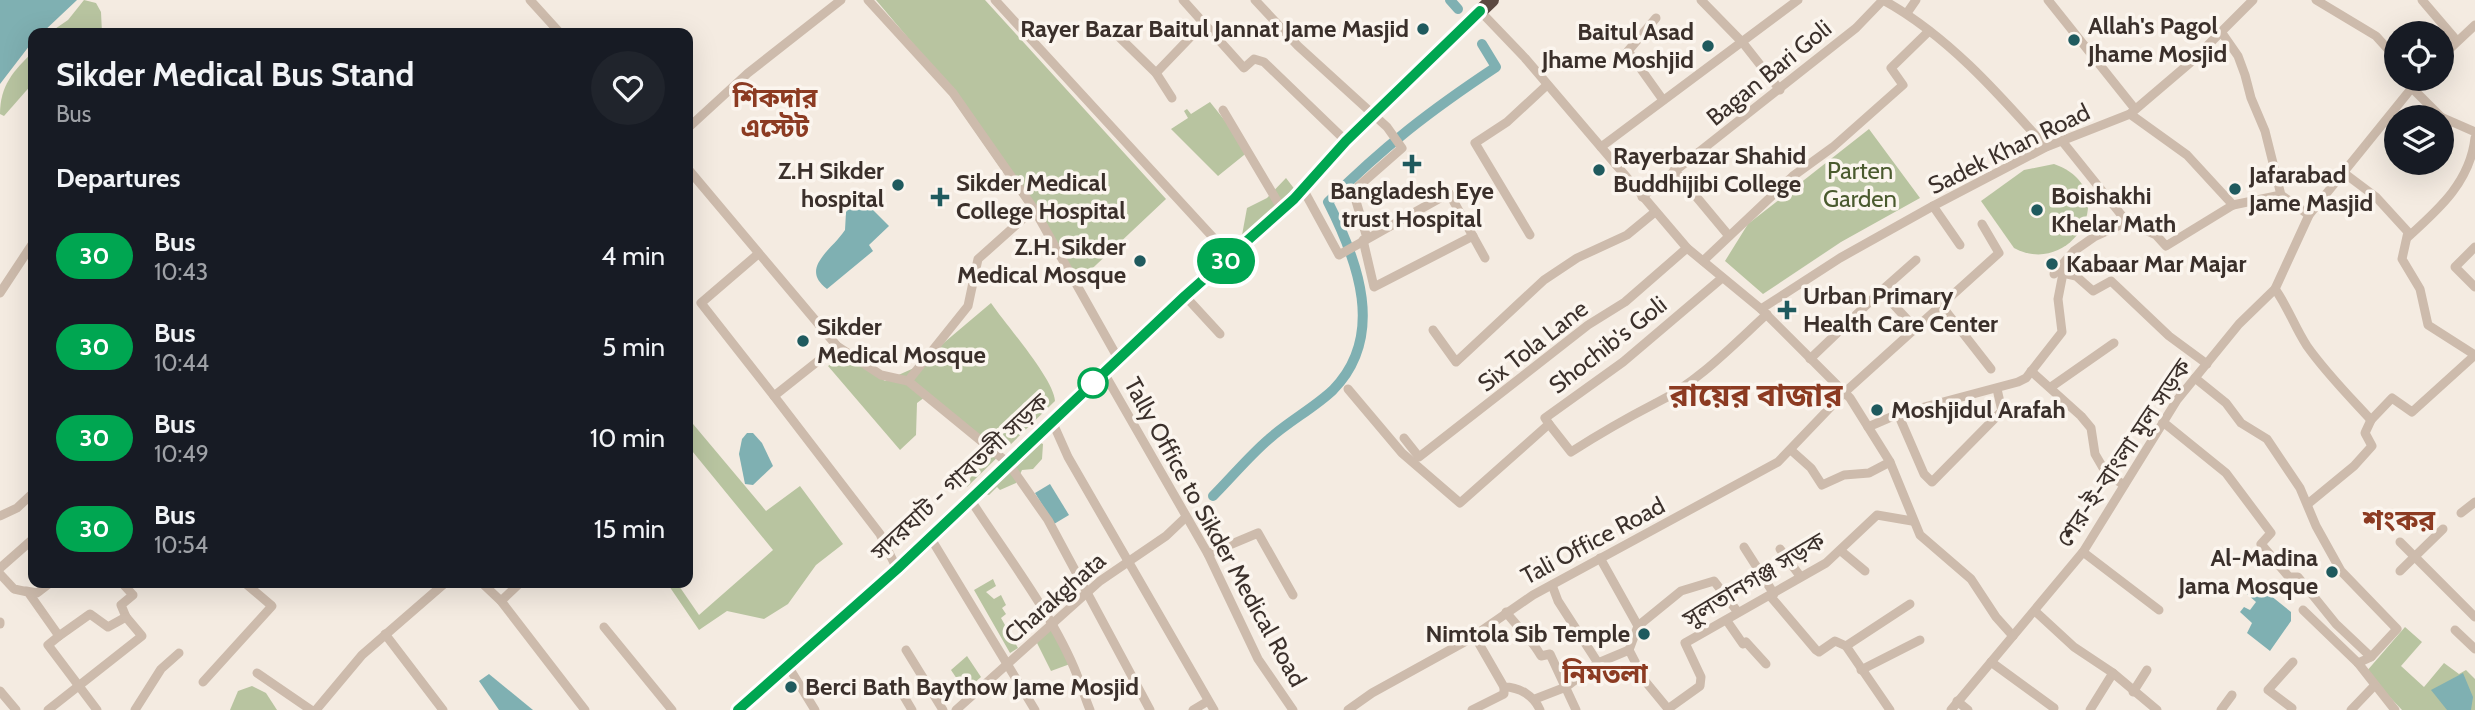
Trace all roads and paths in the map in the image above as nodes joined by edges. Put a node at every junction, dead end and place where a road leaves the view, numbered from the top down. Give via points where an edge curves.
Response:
1 (530, 0) edge
2 (868, 0) edge
3 (995, 0) edge
4 (1184, 0) edge
5 (1255, 0) edge
6 (1492, 0) edge
7 (1702, 0) edge
8 (1798, 0) edge
9 (1883, 0) edge
10 (1916, 0) edge
11 (2048, 0) edge
12 (2316, 0) edge
13 (2422, 0) edge
14 (834, 2) edge
15 (2249, 2) edge
16 (1480, 11) junction
17 (1907, 13) junction
18 (1656, 18) dead end
19 (1205, 22) junction
20 (2475, 25) edge
21 (555, 28) edge
22 (1929, 31) junction
23 (2222, 33) junction
24 (1116, 34) dead end
25 (2457, 41) junction
26 (1743, 43) junction
27 (2454, 44) edge
28 (2384, 45) edge
29 (1156, 73) junction
30 (1547, 85) junction
31 (1780, 90) junction
32 (2407, 91) edge
33 (2421, 91) edge
34 (1172, 98) dead end
35 (1663, 100) junction
36 (2432, 105) edge
37 (1223, 110) dead end
38 (2133, 112) junction
39 (1373, 116) junction
40 (693, 123) edge
41 (2454, 123) edge
42 (2475, 132) edge
43 (2475, 138) edge
44 (1346, 141) junction
45 (2062, 141) junction
46 (1601, 147) junction
47 (2046, 147) junction
48 (1674, 170) junction
49 (2344, 173) junction
50 (693, 175) edge
51 (1303, 189) junction
52 (2281, 195) junction
53 (1643, 197) junction
54 (2232, 205) junction
55 (1933, 206) junction
56 (1034, 209) junction
57 (1282, 210) junction
58 (1654, 212) junction
59 (2309, 215) junction
60 (2127, 222) junction
61 (1982, 224) dead end
62 (1530, 235) dead end
63 (1473, 236) junction
64 (1729, 236) junction
65 (2408, 237) junction
66 (1362, 241) junction
67 (1960, 245) dead end
68 (2475, 247) edge
69 (1688, 248) junction
70 (28, 251) edge
71 (758, 254) junction
72 (1232, 258) junction
73 (1485, 258) dead end
74 (1916, 260) dead end
75 (1703, 261) junction
76 (2061, 270) junction
77 (1722, 278) junction
78 (2475, 286) edge
79 (3, 289) edge
80 (2275, 289) junction
81 (1881, 291) junction
82 (1185, 296) junction
83 (1941, 305) junction
84 (1764, 312) junction
85 (1916, 329) junction
86 (1433, 330) dead end
87 (1220, 334) dead end
88 (2114, 343) dead end
89 (837, 346) junction
90 (2475, 355) edge
91 (1810, 359) junction
92 (1119, 360) junction
93 (2207, 364) junction
94 (1991, 369) dead end
95 (2031, 371) junction
96 (1104, 373) junction
97 (2195, 377) junction
98 (908, 381) junction
99 (2051, 387) junction
100 (1348, 388) dead end
101 (1997, 389) junction
102 (1845, 392) junction
103 (774, 396) junction
104 (1898, 414) junction
105 (2371, 420) junction
106 (1052, 421) junction
107 (2163, 422) junction
108 (1549, 424) junction
109 (1868, 427) junction
110 (1404, 438) dead end
111 (1792, 451) junction
112 (1889, 462) junction
113 (1008, 463) junction
114 (2124, 485) junction
115 (28, 498) edge
116 (970, 499) junction
117 (2475, 502) edge
118 (2309, 503) junction
119 (2461, 513) dead end
120 (0, 516) edge
121 (1186, 517) junction
122 (1912, 521) junction
123 (2443, 529) dead end
124 (930, 537) junction
125 (2400, 542) dead end
126 (28, 543) edge
127 (1744, 547) dead end
128 (1780, 549) dead end
129 (1841, 551) junction
130 (2083, 552) junction
131 (1208, 554) junction
132 (2414, 556) junction
133 (1600, 558) junction
134 (1126, 561) junction
135 (0, 568) edge
136 (897, 569) junction
137 (1865, 571) dead end
138 (2400, 571) dead end
139 (0, 574) edge
140 (1800, 576) junction
141 (1552, 584) junction
142 (44, 588) edge
143 (126, 588) edge
144 (251, 588) edge
145 (438, 588) edge
146 (487, 588) edge
147 (515, 588) edge
148 (14, 589) junction
149 (1089, 594) junction
150 (1293, 595) dead end
151 (1772, 596) junction
152 (501, 601) junction
153 (1910, 604) dead end
154 (2159, 610) dead end
155 (2303, 610) dead end
156 (1737, 611) junction
157 (1506, 612) junction
158 (2035, 612) junction
159 (126, 617) junction
160 (2475, 617) edge
161 (1727, 621) junction
162 (1051, 625) junction
163 (1638, 626) junction
164 (604, 627) dead end
165 (2455, 630) dead end
166 (385, 634) junction
167 (1474, 635) junction
168 (60, 636) junction
169 (2013, 636) junction
170 (1920, 640) dead end
171 (1846, 646) junction
172 (2475, 649) edge
173 (906, 650) dead end
174 (1629, 650) junction
175 (179, 653) dead end
176 (2371, 657) junction
177 (1991, 662) junction
178 (2293, 662) dead end
179 (1010, 663) junction
180 (1598, 663) junction
181 (2358, 663) junction
182 (1766, 664) dead end
183 (788, 666) junction
184 (1861, 670) junction
185 (2147, 670) dead end
186 (257, 673) dead end
187 (2113, 673) junction
188 (203, 682) dead end
189 (896, 683) dead end
190 (2374, 686) junction
191 (78, 687) junction
192 (1504, 687) junction
193 (1566, 687) junction
194 (0, 691) edge
195 (2133, 692) junction
196 (2231, 695) dead end
197 (1535, 699) junction
198 (1957, 701) junction
199 (1211, 706) edge
200 (2054, 708) edge
201 (13, 709) edge
202 (1669, 709) edge
203 (2294, 709) edge
204 (48, 710) edge
205 (97, 710) edge
206 (135, 710) edge
207 (313, 710) edge
208 (443, 710) edge
209 (585, 710) edge
210 (672, 710) edge
211 (738, 710) edge
212 (815, 710) edge
213 (912, 710) edge
214 (943, 710) edge
215 (956, 710) edge
216 (1035, 710) edge
217 (1090, 710) edge
218 (1150, 710) edge
219 (1194, 710) edge
220 (1293, 710) edge
221 (1348, 710) edge
222 (1472, 710) edge
223 (1539, 710) edge
224 (1576, 710) edge
225 (1890, 710) edge
226 (1951, 710) edge
227 (1968, 710) edge
228 (2090, 710) edge
229 (2157, 710) edge
230 (2221, 710) edge
231 (2351, 710) edge
232 (2395, 710) edge

1 - 21 street
2 - 56 street via 953,93
3 - 72 street
4 - 19 street
5 - 39 street
6 - 16 highway, সদরঘাট - গাবতলী সড়ক
7 - 26 street
8 - 26 street
9 - 17 street
9 - 31 street, Bagan Bari Goli
10 - 17 street
11 - 38 street
12 - 28 street
13 - 25 street
14 - 40 street
15 - 23 street, Sadek Khan Road
16 - 30 street
16 - 39 highway, সদরঘাট - গাবতলী সড়ক
17 - 22 street
18 - 35 street via 1628,51
19 - 29 street
19 - 44 street via 1244,68 1254,59 1264,62
20 - 25 street
22 - 47 street via 1985,80
22 - 64 street via 1891,68 1903,85
23 - 38 street, Sadek Khan Road
23 - 52 street via 2245,75
24 - 29 street
25 - 27 street
26 - 31 street
26 - 35 street
29 - 34 street
30 - 46 street
30 - 62 street via 1475,144
31 - 48 street, Bagan Bari Goli
32 - 49 street, শের-ই-বাংলা মূল সড়ক
33 - 36 street
35 - 46 street
37 - 57 street
38 - 45 street, Sadek Khan Road
38 - 54 street via 2187,155
39 - 44 highway, সদরঘাট - গাবতলী সড়ক
39 - 66 street via 1402,148 1353,191
41 - 42 street
43 - 65 street via 2469,168
44 - 51 highway, সদরঘাট - গাবতলী সড়ক
45 - 47 street, Sadek Khan Road
45 - 60 street
46 - 53 street
47 - 55 street, Sadek Khan Road
48 - 53 street, Bagan Bari Goli
48 - 64 street
49 - 59 street, শের-ই-বাংলা মূল সড়ক
49 - 65 street via 2376,197 2406,228
50 - 71 street
51 - 57 highway, সদরঘাট - গাবতলী সড়ক
51 - 66 street via 1339,255
52 - 54 street
52 - 59 street
53 - 58 street
54 - 60 street via 2166,246 2156,235
55 - 67 street
55 - 84 street, Sadek Khan Road via 1840,258
56 - 92 street
56 - 98 street via 978,259 968,306
57 - 72 highway, সদরঘাট - গাবতলী সড়ক
58 - 69 street
58 - 86 street via 1627,235 1577,258 1544,280 1456,362
59 - 80 street, শের-ই-বাংলা মূল সড়ক
60 - 76 street via 2074,251
61 - 83 street, Tali Office Road via 1999,253
63 - 66 street via 1449,193
63 - 66 street via 1374,287
63 - 73 street
64 - 75 street
65 - 90 street via 2402,259 2420,289 2424,319 2437,333
68 - 78 street via 2455,267
69 - 75 street
69 - 110 street, Six Tola Lane via 1625,302 1577,333 1419,457
70 - 79 street
71 - 89 street
71 - 103 street via 701,303
72 - 82 highway, সদরঘাট - গাবতলী সড়ক
74 - 81 street
75 - 77 street
76 - 93 street via 2093,291 2111,281 2169,336
76 - 95 street via 2058,317 2062,332
77 - 84 street
77 - 108 street, Shochib's Goli via 1623,362 1545,418
80 - 93 street, শের-ই-বাংলা মূল সড়ক
80 - 105 street via 2308,347
81 - 85 street
81 - 91 street
82 - 87 street
82 - 92 highway, সদরঘাট - গাবতলী সড়ক
83 - 85 street, Tali Office Road
83 - 94 street
84 - 91 street
84 - 108 street, Sadek Khan Road via 1702,371 1657,403 1639,409 1571,452
85 - 102 street, Tali Office Road
88 - 99 street
89 - 98 street via 881,374
89 - 103 street
90 - 105 street via 2412,412 2392,398
91 - 102 street
92 - 96 highway, সদরঘাট - গাবতলী সড়ক
93 - 97 street, শের-ই-বাংলা মূল সড়ক
95 - 99 street
95 - 101 street via 2018,382
96 - 106 highway, সদরঘাট - গাবতলী সড়ক
96 - 121 street, Tally Office to Sikder Medical Road
97 - 107 street, শের-ই-বাংলা মূল সড়ক
97 - 118 street via 2226,403 2241,423 2267,439
98 - 113 street
99 - 114 street via 2091,428 2095,454 2106,472
100 - 108 street, Shochib's Goli via 1402,453 1460,503
101 - 104 street
101 - 104 street via 2002,411 1932,482 1924,474
102 - 109 street
102 - 111 street, Tali Office Road
103 - 136 street via 880,534
104 - 109 street
105 - 118 street via 2365,433 2372,446
106 - 113 highway, সদরঘাট - গাবতলী সড়ক
106 - 134 street
107 - 114 street, শের-ই-বাংলা মূল সড়ক
107 - 176 street via 2226,473 2271,534 2261,544
109 - 112 street
111 - 112 street via 1822,485 1844,475 1869,473
111 - 133 street, Tali Office Road via 1699,507
112 - 122 street
113 - 116 highway, সদরঘাট - গাবতলী সড়ক
113 - 149 street via 1048,520
114 - 130 street, শের-ই-বাংলা মূল সড়ক
115 - 120 street
116 - 124 highway, সদরঘাট - গাবতলী সড়ক
116 - 162 street
117 - 119 street
118 - 176 street via 2316,526 2341,570 2398,629
121 - 131 street, Tally Office to Sikder Medical Road
121 - 134 street, Charakghata
122 - 129 street, সুলতানগঞ্জ সড়ক via 1877,515
122 - 169 street via 1920,535 1971,579
123 - 132 street
124 - 136 highway, সদরঘাট - গাবতলী সড়ক
124 - 179 street
125 - 132 street
126 - 135 street
127 - 151 street
128 - 140 street
129 - 137 street
129 - 140 street, সুলতানগঞ্জ সড়ক
130 - 154 street
130 - 158 street, শের-ই-বাংলা মূল সড়ক
131 - 150 street via 1258,533
131 - 220 street, Tally Office to Sikder Medical Road via 1258,659
132 - 138 street
132 - 160 street
133 - 141 street, Tali Office Road
133 - 163 street
134 - 149 street, Charakghata
134 - 199 street
136 - 183 highway, সদরঘাট - গাবতলী সড়ক
139 - 148 street
140 - 151 street, সুলতানগঞ্জ সড়ক
141 - 157 street, Tali Office Road
141 - 180 street
142 - 148 street via 37,593
143 - 159 street via 132,595 121,605
144 - 188 street via 272,606
145 - 166 street
146 - 152 street
147 - 152 street
148 - 168 street via 28,593
149 - 162 street, Charakghata
149 - 218 street
151 - 156 street, সুলতানগঞ্জ সড়ক
151 - 171 street via 1816,650 1835,641
152 - 209 street
153 - 171 street
155 - 181 street
156 - 161 street, সুলতানগঞ্জ সড়ক
156 - 163 street via 1714,582 1681,591
157 - 167 street, Tali Office Road
157 - 193 street via 1522,635 1533,640 1541,656 1549,654
158 - 169 street, শের-ই-বাংলা মূল সড়ক
158 - 187 street via 2074,647
159 - 168 street via 108,627 90,614
159 - 191 street via 142,636
161 - 182 street via 1743,644
161 - 202 street, সুলতানগঞ্জ সড়ক via 1685,643 1702,677 1700,686
162 - 179 street, Charakghata
162 - 217 street
163 - 174 street
164 - 210 street
165 - 172 street
166 - 207 street
166 - 208 street
167 - 192 street
167 - 221 street, Tali Office Road
168 - 191 street via 48,645
169 - 177 street, শের-ই-বাংলা মূল সড়ক
170 - 184 street
171 - 184 street
173 - 214 street
174 - 180 street
174 - 202 street via 1645,681
175 - 206 street via 161,669
176 - 181 street
177 - 198 street, শের-ই-বাংলা মূল সড়ক
177 - 200 street
178 - 203 street via 2268,690
179 - 215 street, Charakghata
179 - 216 street
180 - 193 street
181 - 190 street
183 - 211 highway, সদরঘাট - গাবতলী সড়ক
183 - 212 street
184 - 225 street
185 - 195 street
186 - 207 street
187 - 195 street
187 - 228 street
189 - 213 street
190 - 231 street
190 - 232 street
191 - 204 street
191 - 205 street
192 - 197 street via 1514,687
192 - 222 street via 1504,694
193 - 197 street
193 - 224 street
194 - 201 street
195 - 229 street
196 - 230 street
197 - 223 street
198 - 226 street, শের-ই-বাংলা মূল সড়ক
198 - 227 street
199 - 219 street

